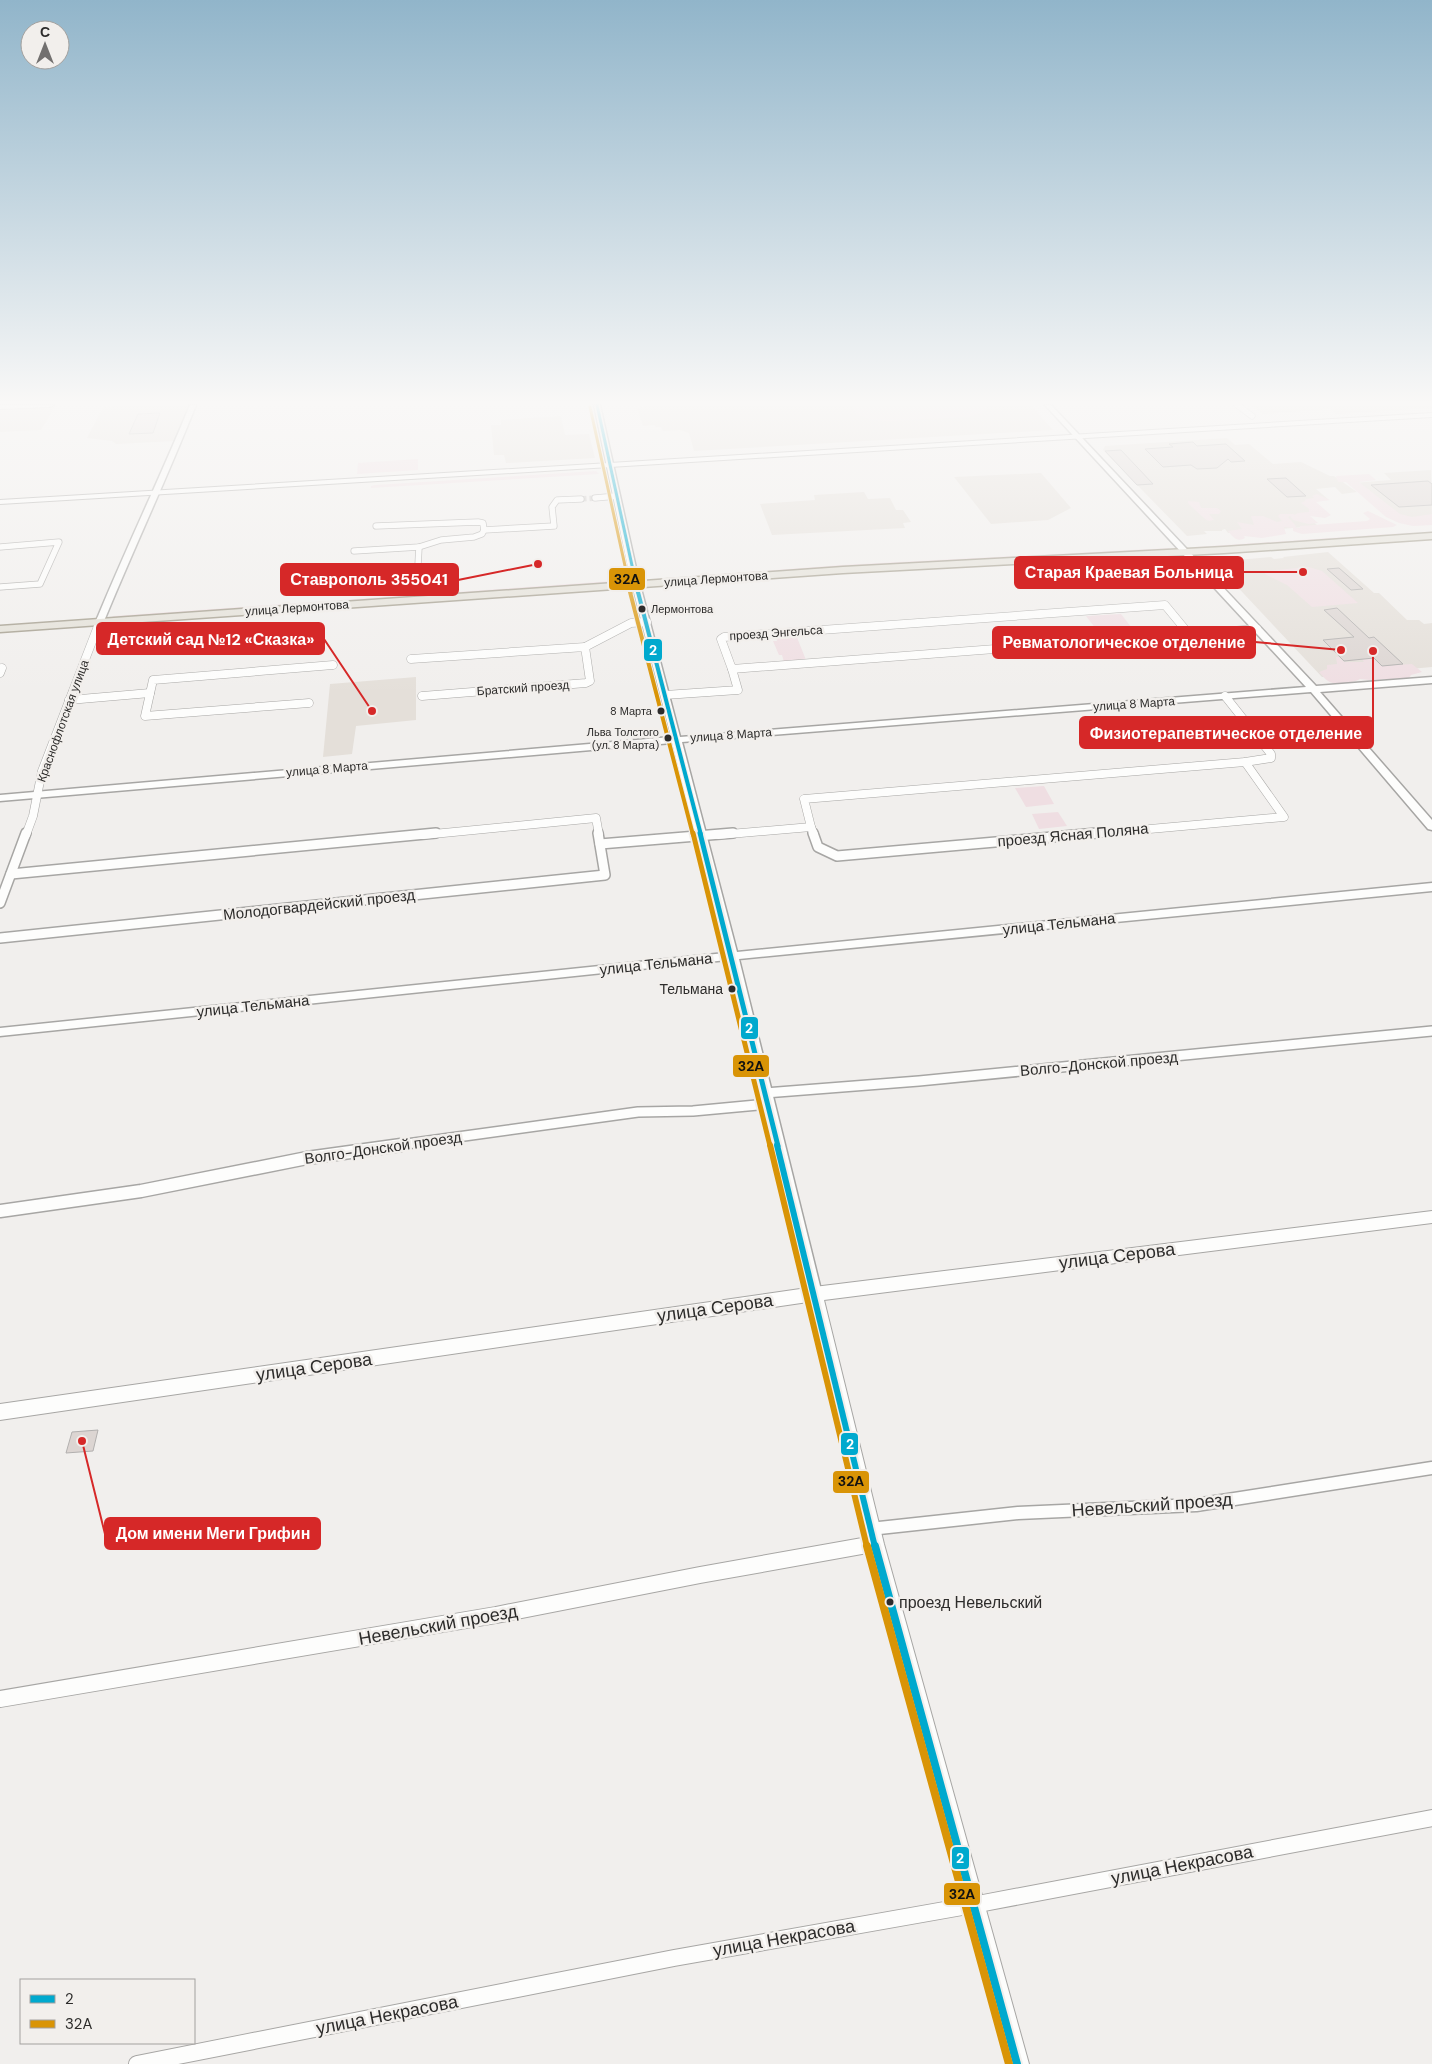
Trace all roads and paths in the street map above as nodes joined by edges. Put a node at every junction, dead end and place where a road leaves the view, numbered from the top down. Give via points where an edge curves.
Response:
1 (153, 501) edge
2 (556, 501) edge
3 (618, 501) edge
4 (1139, 501) edge
5 (376, 526) dead end
6 (1432, 528) edge
7 (484, 530) junction
8 (1432, 536) edge
9 (0, 546) edge
10 (419, 547) junction
11 (1184, 549) junction
12 (354, 551) dead end
13 (418, 565) dead end
14 (635, 580) junction
15 (0, 587) edge
16 (102, 618) junction
17 (0, 621) edge
18 (647, 622) junction
19 (0, 629) edge
20 (1257, 629) junction
21 (1189, 634) junction
22 (585, 647) junction
23 (411, 660) dead end
24 (333, 665) dead end
25 (732, 670) junction
26 (1432, 680) edge
27 (1313, 689) junction
28 (150, 693) junction
29 (665, 695) junction
30 (422, 696) dead end
31 (1225, 696) junction
32 (69, 700) junction
33 (309, 703) dead end
34 (677, 739) junction
35 (1245, 762) junction
36 (38, 794) junction
37 (0, 798) edge
38 (811, 827) junction
39 (1432, 827) edge
40 (701, 834) junction
41 (600, 844) junction
42 (11, 874) junction
43 (1432, 887) edge
44 (0, 903) edge
45 (0, 938) edge
46 (732, 956) junction
47 (1432, 1031) edge
48 (0, 1032) edge
49 (767, 1098) junction
50 (0, 1211) edge
51 (1432, 1217) edge
52 (814, 1294) junction
53 (0, 1412) edge
54 (1432, 1468) edge
55 (872, 1536) junction
56 (0, 1699) edge
57 (1432, 1818) edge
58 (973, 1905) junction
59 (137, 2064) edge
60 (1017, 2064) edge

1 - 16 street, Краснофлотская улица
2 - 7 street via 552,507 554,526
3 - 14 street
4 - 11 street
5 - 7 street via 478,522 483,523
6 - 11 main road, улица Лермонтова
7 - 10 street via 474,537 441,540
8 - 11 main road, улица Лермонтова
9 - 15 street via 59,542 40,584
10 - 12 street
10 - 13 street
11 - 14 main road, улица Лермонтова via 860,562
11 - 20 street
14 - 16 main road, улица Лермонтова
14 - 18 street
16 - 17 main road, улица Лермонтова
16 - 19 main road, улица Лермонтова
16 - 32 street, Краснофлотская улица
18 - 22 street via 631,623
18 - 29 street
20 - 21 street
20 - 27 street
21 - 25 street
21 - 25 street, проезд Энгельса via 1165,605 724,636 721,639
22 - 23 street
22 - 30 street, Братский проезд via 590,681 586,683
24 - 28 street via 153,680
25 - 29 street via 738,690
26 - 27 street, улица 8 Марта
27 - 31 street, улица 8 Марта
27 - 39 street
28 - 32 street
28 - 33 street via 145,716
29 - 34 street
31 - 34 street, улица 8 Марта
31 - 35 street, проезд Ясная Поляна via 1271,754 1267,760
32 - 36 street, Краснофлотская улица via 42,771
34 - 36 street, улица 8 Марта
34 - 40 street
35 - 38 street, проезд Ясная Поляна via 804,799
35 - 38 street, проезд Ясная Поляна via 1284,817 837,856 818,846
36 - 37 street, улица 8 Марта
36 - 42 street, Краснофлотская улица
38 - 40 street
40 - 41 street
40 - 46 street
41 - 42 street, Молодогвардейский проезд via 596,818
41 - 45 street, Молодогвардейский проезд via 606,875
42 - 44 street, Краснофлотская улица
43 - 46 street, улица Тельмана
46 - 48 street, улица Тельмана
46 - 49 street
47 - 49 street, Волго-Донской проезд
49 - 50 street, Волго-Донской проезд via 694,1111 638,1112 307,1158 140,1191
49 - 52 street
51 - 52 main road, улица Серова
52 - 53 main road, улица Серова
52 - 55 main road
54 - 55 street, Невельский проезд via 1196,1506 1018,1513
55 - 56 street, Невельский проезд via 700,1575 496,1615
55 - 58 main road
57 - 58 street, улица Некрасова
58 - 59 street, улица Некрасова via 674,1958
58 - 60 main road

